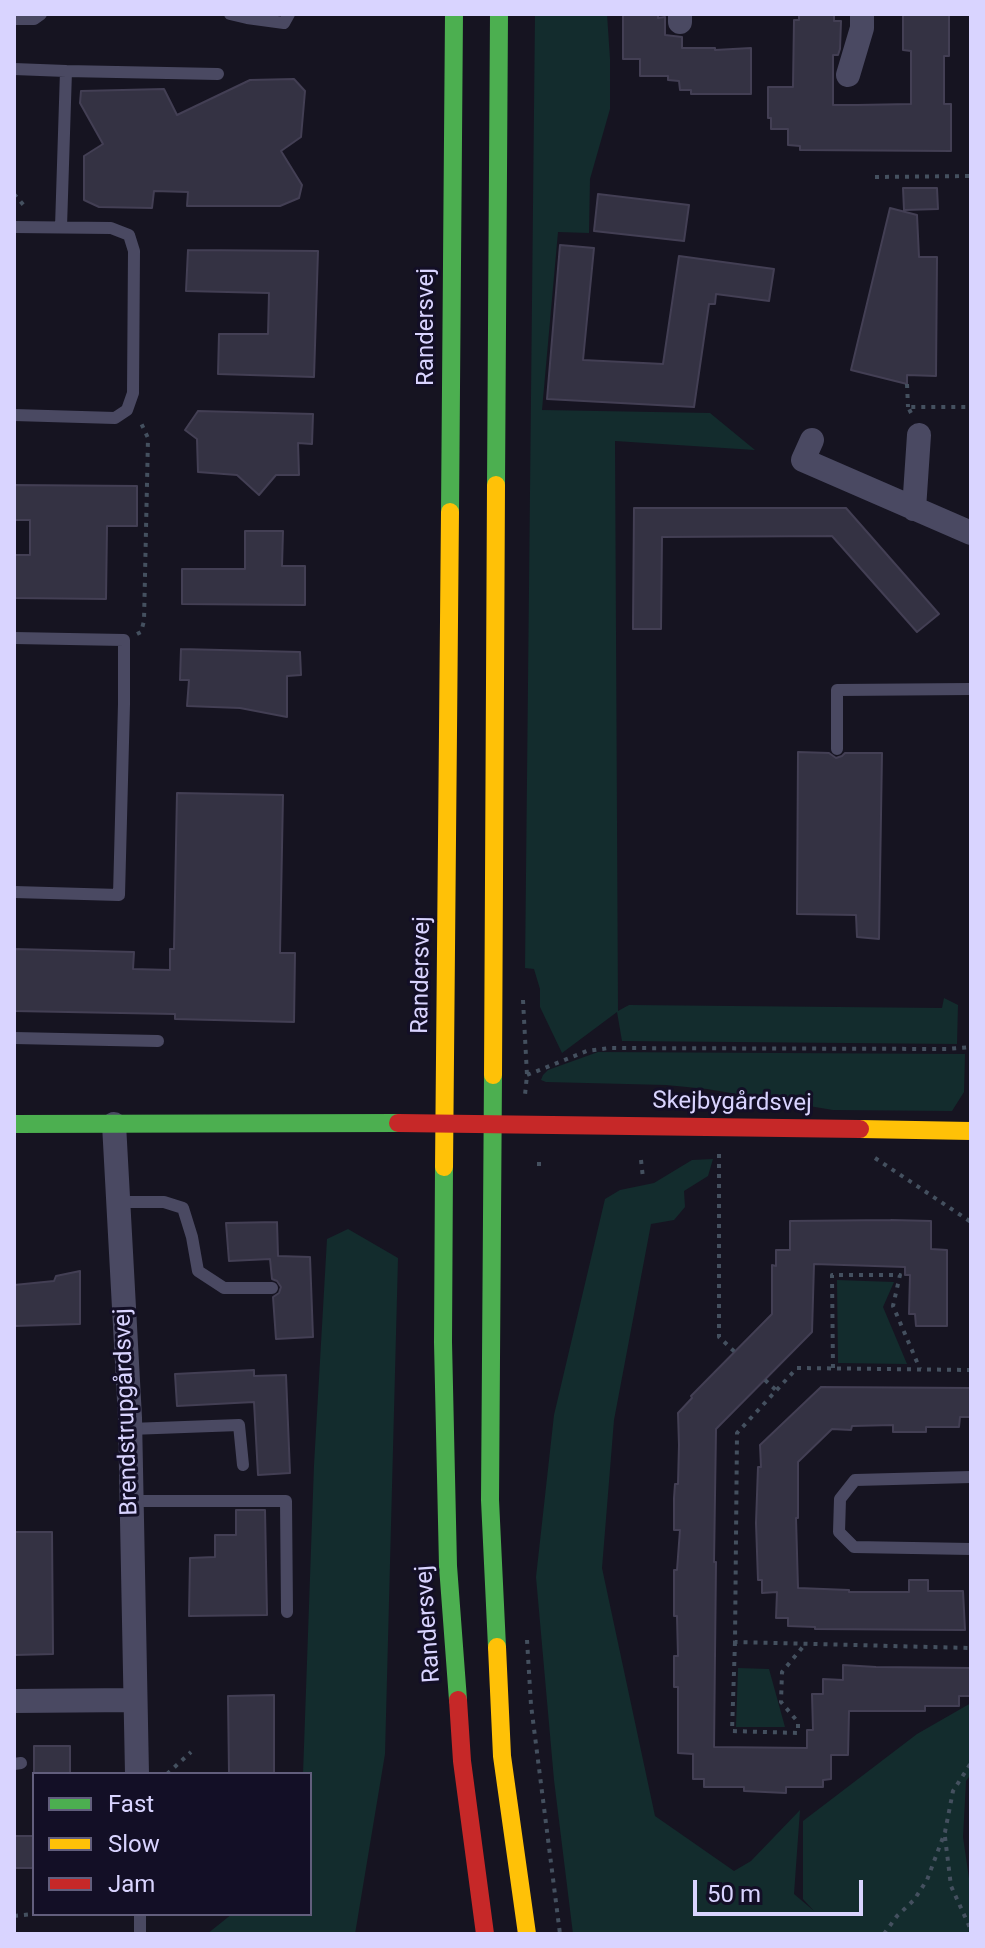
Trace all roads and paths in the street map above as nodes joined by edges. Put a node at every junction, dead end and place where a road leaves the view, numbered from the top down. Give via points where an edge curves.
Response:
1 (41, 14) edge
2 (230, 14) edge
3 (289, 14) edge
4 (454, 14) edge
5 (499, 14) edge
6 (862, 14) edge
7 (14, 19) edge
8 (14, 69) edge
9 (66, 71) junction
10 (218, 74) dead end
11 (848, 75) dead end
12 (971, 176) edge
13 (875, 177) dead end
14 (14, 194) edge
15 (62, 210) junction
16 (14, 227) edge
17 (61, 227) junction
18 (907, 384) dead end
19 (908, 407) junction
20 (971, 407) edge
21 (14, 415) edge
22 (115, 418) junction
23 (919, 435) joint
24 (807, 450) dead end
25 (914, 509) junction
26 (971, 533) edge
27 (14, 638) edge
28 (124, 640) junction
29 (971, 689) edge
30 (837, 749) dead end
31 (14, 892) edge
32 (14, 1038) edge
33 (158, 1041) dead end
34 (971, 1047) edge
35 (518, 1087) dead end
36 (444, 1123) junction
37 (14, 1124) edge
38 (114, 1124) junction
39 (492, 1124) junction
40 (869, 1129) junction
41 (971, 1131) edge
42 (641, 1160) dead end
43 (719, 1162) dead end
44 (643, 1178) dead end
45 (118, 1202) junction
46 (971, 1222) edge
47 (272, 1288) dead end
48 (737, 1354) dead end
49 (833, 1368) junction
50 (920, 1369) junction
51 (971, 1370) edge
52 (765, 1380) dead end
53 (776, 1390) junction
54 (130, 1429) junction
55 (243, 1465) dead end
56 (971, 1477) edge
57 (131, 1501) junction
58 (971, 1549) edge
59 (287, 1612) dead end
60 (527, 1629) dead end
61 (735, 1642) junction
62 (806, 1643) junction
63 (971, 1648) edge
64 (135, 1700) junction
65 (14, 1701) edge
66 (191, 1752) dead end
67 (971, 1763) edge
68 (137, 1772) edge
69 (169, 1772) edge
70 (945, 1832) junction
71 (971, 1930) edge
72 (485, 1934) edge
73 (527, 1934) edge
74 (560, 1934) edge
75 (884, 1934) edge

1 - 7 lane
2 - 3 lane via 284,23
4 - 36 main road, Randersvej
5 - 39 main road
6 - 11 street
8 - 9 lane
9 - 10 lane
9 - 15 lane
12 - 13 path
14 - 15 path via 26,209
15 - 17 lane
16 - 17 lane
17 - 22 lane via 111,228 129,235 134,251 133,393 127,410
18 - 19 path
19 - 20 path
19 - 23 path
21 - 22 lane
22 - 28 path via 141,423 148,438 144,621 141,632
23 - 25 street
24 - 25 street
25 - 26 street
27 - 28 lane
28 - 31 lane via 119,895
29 - 30 lane via 837,690
32 - 33 lane
34 - 35 path via 609,1048 587,1051 527,1075
36 - 38 main road
36 - 39 main road, Skejbygårdsvej
36 - 72 main road, Randersvej via 448,1566 462,1761
37 - 38 main road
38 - 45 street, Brendstrupgårdsvej
39 - 40 main road, Skejbygårdsvej
39 - 73 main road via 490,1515 502,1756
40 - 41 main road, Skejbygårdsvej
40 - 46 path via 870,1154
42 - 44 path
43 - 48 path via 719,1337
45 - 47 lane via 164,1202 183,1208 198,1271 224,1288
45 - 54 street, Brendstrupgårdsvej
49 - 50 path
49 - 50 path via 832,1275 900,1275 893,1306
49 - 53 path via 797,1368
50 - 51 path
52 - 53 path
53 - 61 path via 737,1433
54 - 55 lane via 239,1425
54 - 57 street, Brendstrupgårdsvej
56 - 58 lane via 855,1480 840,1499 839,1532 854,1547
57 - 59 lane via 286,1501
57 - 64 street, Brendstrupgårdsvej
60 - 74 path via 531,1705
61 - 62 path
61 - 62 path via 732,1731 798,1733 798,1722 781,1702 782,1672
62 - 63 path
64 - 65 street
64 - 68 street, Brendstrupgårdsvej
66 - 69 path
67 - 70 path via 953,1791
70 - 71 path via 951,1886
70 - 75 path via 927,1880

